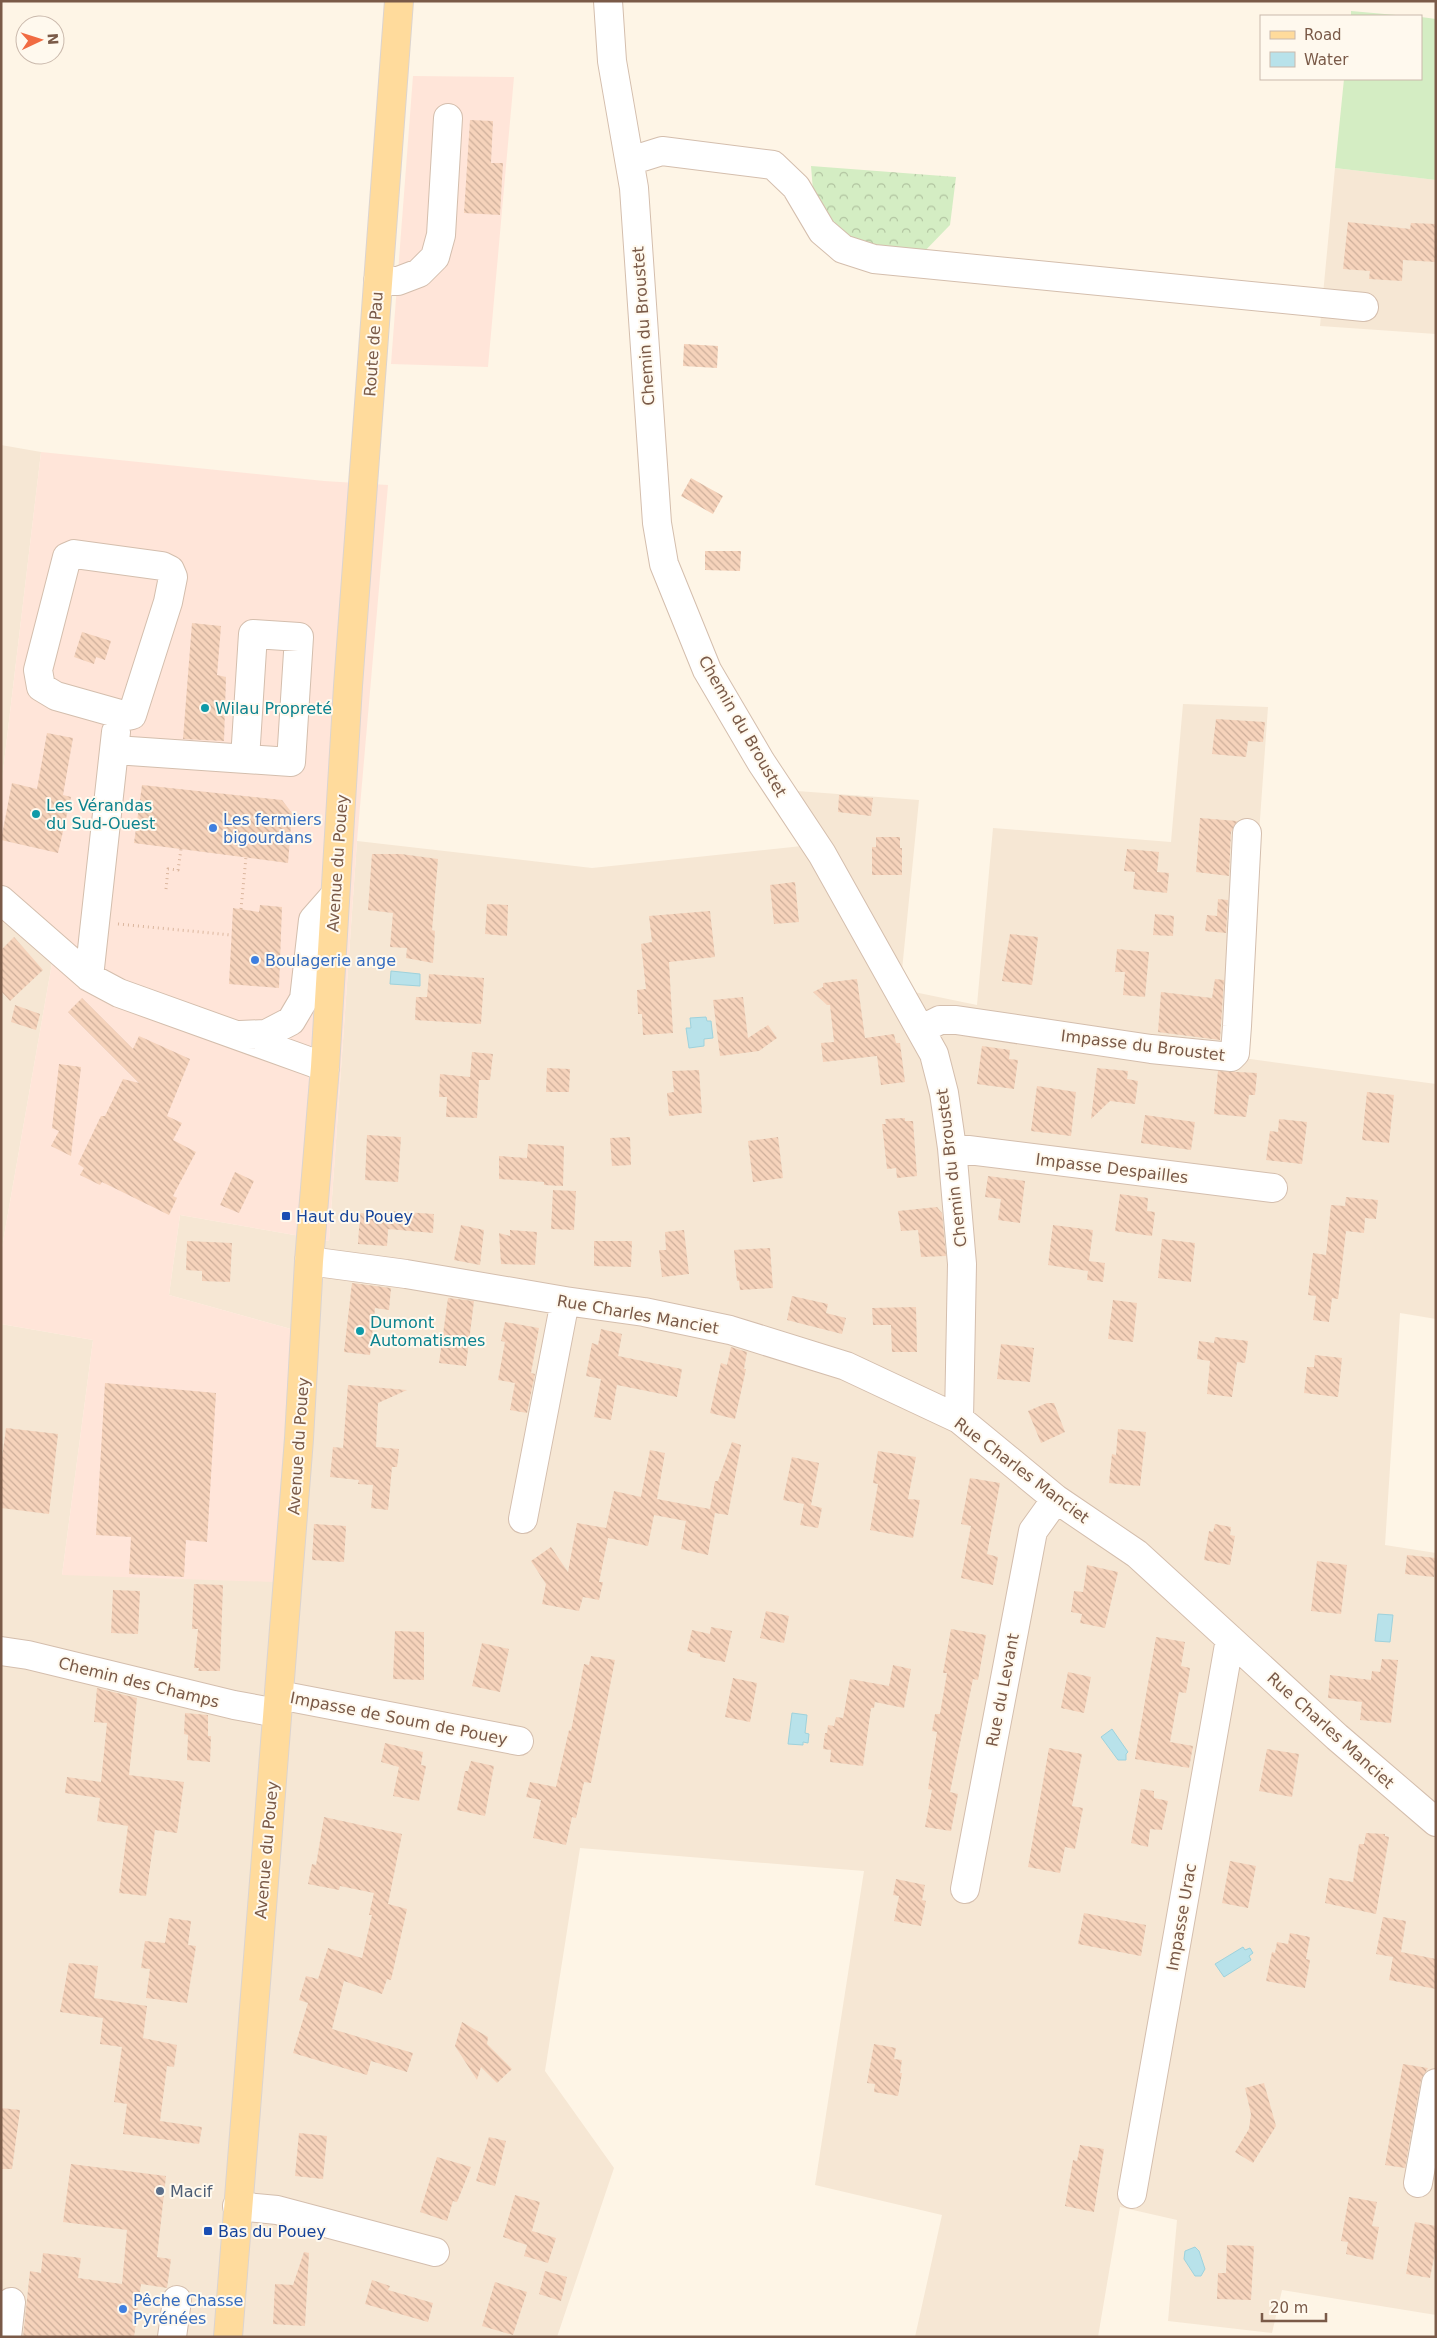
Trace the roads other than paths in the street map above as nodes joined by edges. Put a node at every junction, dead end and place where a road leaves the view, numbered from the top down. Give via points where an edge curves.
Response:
1 (398, 1) edge
2 (608, 1) edge
3 (448, 118) dead end
4 (630, 161) junction
5 (378, 281) junction
6 (1364, 307) dead end
7 (348, 686) joint
8 (118, 713) junction
9 (114, 750) junction
10 (245, 759) dead end
11 (1247, 832) dead end
12 (335, 894) junction
13 (1, 900) edge
14 (89, 976) junction
15 (922, 1029) junction
16 (238, 1035) junction
17 (324, 1067) junction
18 (952, 1148) junction
19 (1272, 1188) dead end
20 (308, 1261) junction
21 (565, 1301) junction
22 (959, 1419) junction
23 (1056, 1499) junction
24 (523, 1519) dead end
25 (1230, 1639) junction
26 (1, 1651) edge
27 (278, 1704) junction
28 (519, 1741) dead end
29 (1436, 1822) edge
30 (965, 1889) dead end
31 (1436, 2083) edge
32 (1418, 2183) dead end
33 (1132, 2194) dead end
34 (237, 2206) junction
35 (436, 2252) dead end
36 (177, 2300) dead end
37 (11, 2302) dead end
38 (7, 2337) edge
39 (172, 2337) edge
40 (228, 2337) edge

1 - 5 main road, Route de Pau
2 - 4 street, Chemin du Broustet via 612,61
3 - 5 street via 441,235 435,257 419,273 398,281
4 - 6 street via 662,151 773,165 796,187 822,231 843,249 874,259
4 - 15 street, Chemin du Broustet via 657,523 664,564 707,670 761,762 822,854
5 - 7 main road, Route de Pau
7 - 12 main road, Avenue du Pouey
8 - 8 street via 56,696 41,687 38,670 67,557 74,554 162,566 170,570 173,577 134,712 132,716
8 - 9 street
9 - 10 street
9 - 14 street
11 - 15 street, Impasse du Broustet via 1235,1053 1231,1057 1151,1049 956,1020 940,1020
12 - 16 street via 313,920 304,999 291,1021 266,1034
12 - 17 main road, Avenue du Pouey
13 - 14 street
14 - 16 street via 119,993
15 - 18 street, Chemin du Broustet via 934,1054 944,1093
16 - 17 street
17 - 20 main road, Avenue du Pouey
18 - 19 street, Impasse Despailles
18 - 22 street, Chemin du Broustet via 962,1264
20 - 21 street, Rue Charles Manciet
20 - 27 main road, Avenue du Pouey via 299,1438
21 - 22 street, Rue Charles Manciet via 644,1312 730,1330 846,1366
21 - 24 street
22 - 23 street, Rue Charles Manciet
23 - 25 street, Rue Charles Manciet via 1137,1554
23 - 30 street, Rue du Levant via 1033,1531
25 - 29 street, Rue Charles Manciet via 1336,1737
25 - 33 street, Impasse Urac
26 - 27 street, Chemin des Champs via 234,1705
27 - 28 street, Impasse de Soum de Pouey
27 - 34 main road, Avenue du Pouey
31 - 32 street
34 - 35 street via 277,2210
34 - 40 main road, Avenue du Pouey
36 - 39 street
37 - 38 street

